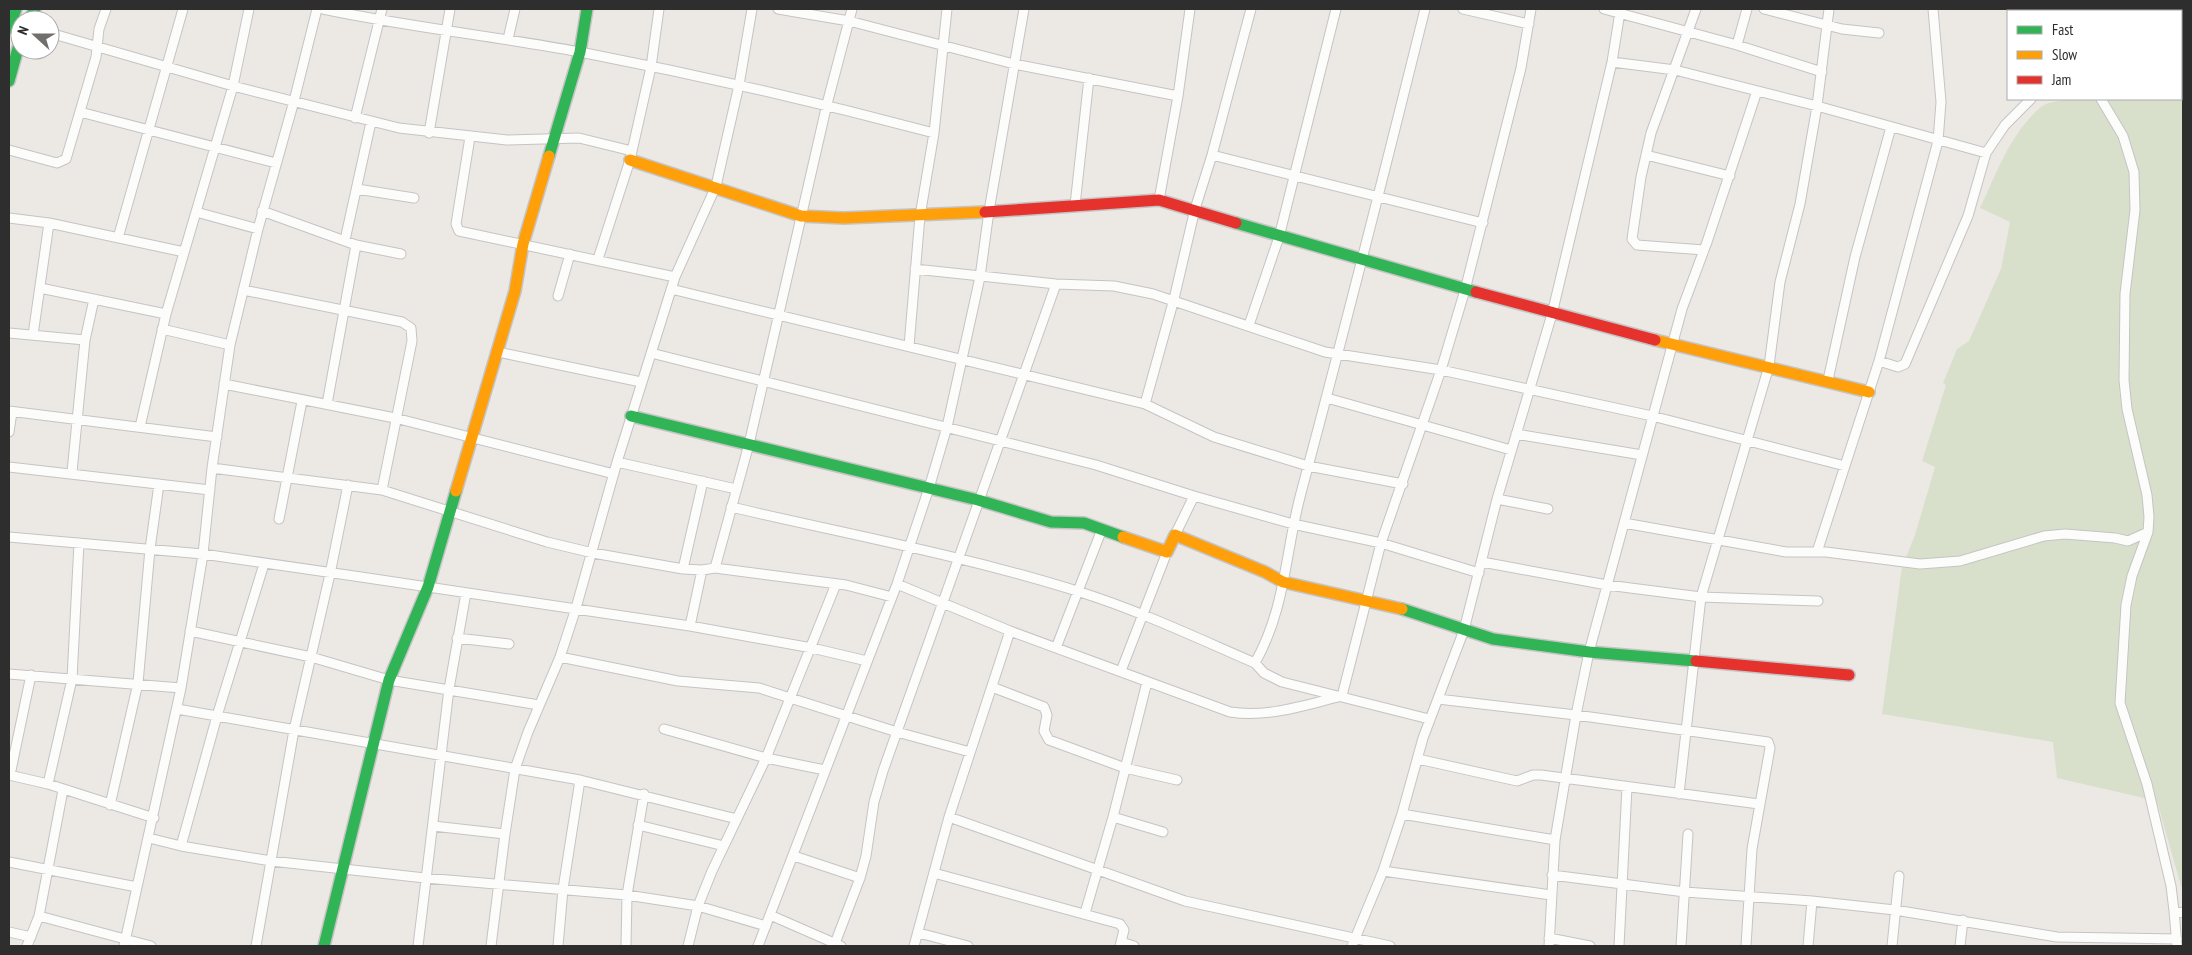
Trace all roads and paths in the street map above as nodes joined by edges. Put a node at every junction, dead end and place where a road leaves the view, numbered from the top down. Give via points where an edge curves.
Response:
1 (16, 9) edge
2 (106, 9) edge
3 (183, 9) edge
4 (249, 9) edge
5 (317, 9) edge
6 (323, 9) edge
7 (382, 9) edge
8 (450, 9) edge
9 (515, 9) edge
10 (587, 9) edge
11 (660, 9) edge
12 (752, 9) edge
13 (778, 9) edge
14 (852, 9) edge
15 (947, 9) edge
16 (1024, 9) edge
17 (1190, 9) edge
18 (1251, 9) edge
19 (1336, 9) edge
20 (1425, 9) edge
21 (1463, 9) edge
22 (1531, 9) edge
23 (1604, 9) edge
24 (1696, 9) edge
25 (1747, 9) edge
26 (1764, 9) edge
27 (1829, 9) edge
28 (1933, 9) edge
29 (1620, 12) junction
30 (380, 21) junction
31 (849, 21) junction
32 (1529, 24) junction
33 (1828, 26) junction
34 (9, 28) edge
35 (446, 32) junction
36 (1688, 32) junction
37 (1879, 33) dead end
38 (60, 36) edge
39 (508, 39) junction
40 (1737, 45) junction
41 (98, 46) junction
42 (943, 47) junction
43 (580, 52) junction
44 (15, 60) edge
45 (1612, 62) junction
46 (1014, 64) junction
47 (166, 65) junction
48 (651, 67) junction
49 (1675, 70) junction
50 (1822, 72) junction
51 (1089, 78) junction
52 (9, 81) edge
53 (738, 85) junction
54 (233, 86) junction
55 (1757, 91) junction
56 (1178, 96) junction
57 (2030, 100) edge
58 (2102, 100) edge
59 (294, 101) junction
60 (827, 104) junction
61 (1817, 106) junction
62 (80, 112) junction
63 (355, 118) junction
64 (371, 122) junction
65 (1891, 127) junction
66 (148, 128) junction
67 (429, 133) junction
68 (934, 133) junction
69 (470, 137) junction
70 (554, 138) junction
71 (1938, 141) junction
72 (214, 146) junction
73 (9, 150) edge
74 (1986, 153) junction
75 (1212, 155) junction
76 (1646, 155) junction
77 (631, 156) junction
78 (276, 163) junction
79 (1293, 175) junction
80 (1730, 176) junction
81 (716, 186) junction
82 (357, 189) junction
83 (1378, 197) junction
84 (414, 198) dead end
85 (1159, 200) junction
86 (1075, 204) junction
87 (1195, 209) junction
88 (989, 211) junction
89 (196, 212) junction
90 (262, 212) junction
91 (801, 216) junction
92 (920, 216) junction
93 (9, 218) edge
94 (1483, 223) junction
95 (48, 224) junction
96 (258, 229) junction
97 (1279, 237) junction
98 (118, 238) junction
99 (345, 240) junction
100 (356, 244) junction
101 (523, 244) junction
102 (1704, 250) junction
103 (184, 252) junction
104 (401, 254) dead end
105 (570, 254) junction
106 (598, 259) junction
107 (1363, 261) junction
108 (915, 269) junction
109 (675, 277) junction
110 (980, 277) junction
111 (1056, 284) junction
112 (40, 288) junction
113 (671, 288) junction
114 (243, 290) junction
115 (1466, 290) junction
116 (558, 296) dead end
117 (94, 298) junction
118 (1174, 299) junction
119 (343, 310) junction
120 (166, 314) junction
121 (1552, 314) junction
122 (779, 316) junction
123 (1249, 326) junction
124 (162, 329) junction
125 (9, 332) edge
126 (33, 335) junction
127 (85, 340) junction
128 (230, 345) junction
129 (1671, 345) junction
130 (909, 346) junction
131 (498, 352) junction
132 (651, 353) junction
133 (1338, 355) junction
134 (962, 360) junction
135 (1879, 361) junction
136 (1769, 366) junction
137 (1441, 370) junction
138 (1024, 374) junction
139 (763, 380) junction
140 (1828, 380) junction
141 (641, 382) junction
142 (224, 384) junction
143 (1528, 391) junction
144 (1869, 392) junction
145 (1327, 398) junction
146 (302, 401) junction
147 (328, 404) junction
148 (1145, 404) junction
149 (10, 412) edge
150 (631, 416) junction
151 (1652, 416) junction
152 (395, 418) junction
153 (75, 419) junction
154 (1423, 425) junction
155 (140, 427) junction
156 (947, 427) junction
157 (9, 432) edge
158 (1516, 434) junction
159 (217, 437) junction
160 (471, 439) junction
161 (1747, 440) junction
162 (999, 442) junction
163 (749, 444) junction
164 (1511, 450) junction
165 (1642, 455) junction
166 (618, 462) junction
167 (1308, 466) junction
168 (1845, 466) junction
169 (9, 467) edge
170 (212, 468) junction
171 (72, 472) junction
172 (614, 474) junction
173 (287, 478) junction
174 (703, 481) junction
175 (159, 484) junction
176 (1403, 484) junction
177 (348, 485) junction
178 (929, 488) junction
179 (736, 489) junction
180 (210, 490) junction
181 (382, 490) junction
182 (1194, 496) junction
183 (1497, 499) junction
184 (978, 500) junction
185 (731, 507) junction
186 (1548, 509) dead end
187 (450, 513) junction
188 (280, 519) dead end
189 (1624, 523) junction
190 (1293, 524) junction
191 (1102, 529) junction
192 (2148, 532) junction
193 (1175, 535) junction
194 (9, 537) edge
195 (1716, 540) junction
196 (79, 543) junction
197 (1382, 543) junction
198 (909, 548) junction
199 (150, 549) junction
200 (1167, 552) junction
201 (1817, 552) junction
202 (593, 553) junction
203 (203, 554) junction
204 (958, 559) junction
205 (1482, 562) junction
206 (264, 564) junction
207 (715, 568) junction
208 (683, 569) junction
209 (702, 570) junction
210 (1479, 573) junction
211 (330, 574) junction
212 (1283, 582) junction
213 (836, 584) junction
214 (897, 584) junction
215 (1607, 585) junction
216 (428, 587) junction
217 (1079, 592) junction
218 (466, 593) junction
219 (892, 597) junction
220 (1701, 597) junction
221 (1366, 600) junction
222 (1818, 601) dead end
223 (942, 603) junction
224 (576, 608) junction
225 (1142, 614) junction
226 (690, 626) junction
227 (1464, 630) junction
228 (190, 631) junction
229 (1010, 631) junction
230 (456, 638) junction
231 (240, 642) junction
232 (509, 644) dead end
233 (812, 648) junction
234 (1056, 648) junction
235 (1589, 652) junction
236 (311, 657) junction
237 (560, 657) junction
238 (867, 660) junction
239 (1255, 663) junction
240 (1692, 663) junction
241 (1121, 671) junction
242 (9, 674) edge
243 (31, 675) junction
244 (1849, 675) dead end
245 (72, 679) junction
246 (389, 680) junction
247 (1146, 682) junction
248 (138, 683) junction
249 (992, 687) junction
250 (181, 688) junction
251 (448, 689) junction
252 (1342, 696) junction
253 (789, 697) junction
254 (1438, 699) junction
255 (539, 705) junction
256 (177, 709) junction
257 (1576, 715) junction
258 (217, 716) junction
259 (847, 716) junction
260 (1429, 719) junction
261 (664, 729) dead end
262 (294, 730) junction
263 (897, 732) junction
264 (1686, 732) junction
265 (372, 742) junction
266 (970, 752) junction
267 (441, 756) junction
268 (766, 758) junction
269 (1418, 759) junction
270 (1125, 768) junction
271 (515, 769) junction
272 (826, 770) junction
273 (10, 775) edge
274 (1565, 778) junction
275 (580, 780) junction
276 (1177, 780) dead end
277 (48, 784) junction
278 (1628, 787) junction
279 (63, 790) junction
280 (644, 794) junction
281 (1679, 794) junction
282 (110, 804) junction
283 (1759, 804) junction
284 (1402, 814) junction
285 (949, 817) junction
286 (1113, 817) junction
287 (154, 818) junction
288 (737, 819) junction
289 (638, 825) junction
290 (433, 826) junction
291 (1163, 832) dead end
292 (505, 834) junction
293 (1688, 834) dead end
294 (149, 838) junction
295 (1555, 840) junction
296 (181, 846) junction
297 (724, 846) junction
298 (794, 856) junction
299 (271, 861) junction
300 (9, 862) edge
301 (47, 868) junction
302 (342, 869) junction
303 (1097, 871) junction
304 (1384, 871) junction
305 (934, 873) junction
306 (1552, 874) junction
307 (1899, 876) dead end
308 (425, 878) junction
309 (860, 878) junction
310 (498, 884) junction
311 (1622, 884) junction
312 (137, 887) junction
313 (563, 889) junction
314 (1685, 892) junction
315 (627, 895) junction
316 (1551, 895) junction
317 (1749, 896) junction
318 (1812, 901) junction
319 (698, 906) junction
320 (1895, 910) junction
321 (2179, 912) edge
322 (1085, 913) junction
323 (770, 915) junction
324 (39, 916) junction
325 (1963, 920) junction
326 (766, 926) junction
327 (9, 932) edge
328 (919, 933) junction
329 (31, 937) junction
330 (1549, 942) edge
331 (125, 943) edge
332 (1354, 943) edge
333 (2177, 943) edge
334 (1121, 944) edge
335 (837, 945) edge
336 (26, 946) edge
337 (151, 946) edge
338 (256, 946) edge
339 (324, 946) edge
340 (418, 946) edge
341 (491, 946) edge
342 (558, 946) edge
343 (626, 946) edge
344 (688, 946) edge
345 (758, 946) edge
346 (914, 946) edge
347 (968, 946) edge
348 (1134, 946) edge
349 (1390, 946) edge
350 (1590, 946) edge
351 (1619, 946) edge
352 (1681, 946) edge
353 (1746, 946) edge
354 (1808, 946) edge
355 (1892, 946) edge
356 (1960, 946) edge

1 - 34 street
2 - 41 street via 99,29
3 - 47 street
4 - 54 street
5 - 59 street
6 - 30 street
7 - 30 street
8 - 35 street
9 - 39 street
10 - 43 street
11 - 48 street
12 - 53 street
13 - 31 street
14 - 31 street
15 - 42 street
16 - 46 street
17 - 56 street
18 - 75 street
19 - 79 street
20 - 83 street
21 - 32 street
22 - 32 street
23 - 29 street
24 - 36 street
25 - 40 street
26 - 33 street
27 - 33 street
28 - 71 street via 1941,102
29 - 36 street
29 - 45 street
30 - 35 street
30 - 63 street
31 - 42 street
31 - 60 street
32 - 94 street
33 - 37 street
33 - 50 street
35 - 39 street
35 - 67 street
36 - 40 street
36 - 49 street
38 - 41 street
39 - 43 street
40 - 50 street
41 - 47 street
41 - 62 street
42 - 46 street
42 - 68 street
43 - 48 street
43 - 70 street
44 - 52 street
45 - 49 street
45 - 121 street
46 - 51 street
46 - 88 street
47 - 54 street
47 - 66 street
48 - 53 street
48 - 77 street
49 - 55 street
49 - 76 street
50 - 61 street
51 - 56 street
51 - 86 street
53 - 60 street
53 - 81 street
54 - 59 street
54 - 72 street
55 - 61 street
55 - 80 street
56 - 85 street
57 - 74 street via 2005,125
58 - 192 street via 2124,136 2134,172 2135,210 2125,294 2124,380 2127,408 2147,495
59 - 63 street
59 - 78 street
60 - 68 street
60 - 91 street
61 - 65 street
61 - 136 street via 1800,204 1780,282
62 - 66 street
62 - 73 street via 64,162
63 - 64 street
64 - 67 street
64 - 82 street
65 - 71 street
65 - 140 street via 1855,257
66 - 72 street
66 - 98 street
67 - 69 street
68 - 92 street
69 - 70 street via 533,141
69 - 101 street via 456,228 470,235
70 - 77 street via 579,138
70 - 101 street
71 - 74 street
71 - 135 street
72 - 78 street
72 - 89 street
74 - 135 street via 1968,216 1906,364 1898,367
75 - 79 street
75 - 87 street
76 - 80 street
76 - 102 street via 1632,242
77 - 81 street
77 - 106 street
78 - 90 street
79 - 83 street
79 - 97 street
80 - 102 street
81 - 91 street
81 - 109 street
82 - 84 street
82 - 99 street
83 - 94 street
83 - 107 street
85 - 86 street
85 - 87 street
86 - 88 street
87 - 97 street
87 - 118 street
88 - 92 street
88 - 110 street
89 - 96 street
89 - 103 street
90 - 96 street
90 - 99 street
91 - 92 street
91 - 122 street
92 - 108 street
93 - 95 street
94 - 115 street
95 - 98 street
95 - 112 street
96 - 114 street
97 - 107 street
97 - 123 street
98 - 103 street
99 - 100 street
100 - 104 street
100 - 119 street
101 - 105 street
101 - 131 street via 515,291
102 - 129 street
103 - 120 street
105 - 106 street
105 - 116 street
106 - 109 street
107 - 115 street
107 - 133 street
108 - 110 street
108 - 130 street
109 - 113 street
110 - 111 street
110 - 134 street
111 - 118 street via 1114,286
111 - 138 street
112 - 117 street
112 - 126 street
113 - 122 street
113 - 132 street
114 - 119 street
114 - 128 street
115 - 121 street
115 - 137 street
117 - 120 street
117 - 127 street
118 - 123 street
118 - 148 street
119 - 147 street
119 - 152 street via 402,322 411,328 412,341
120 - 124 street
121 - 129 street
121 - 143 street
122 - 130 street
122 - 139 street
123 - 133 street
124 - 128 street
124 - 155 street
125 - 126 street
126 - 127 street
127 - 153 street
128 - 142 street
129 - 136 street
129 - 151 street
130 - 134 street
131 - 141 street
131 - 160 street
132 - 139 street
132 - 141 street
133 - 137 street
133 - 145 street
134 - 138 street
134 - 156 street
135 - 144 street
136 - 140 street
136 - 161 street
137 - 143 street
137 - 154 street
138 - 148 street
138 - 162 street
139 - 156 street
139 - 163 street
140 - 144 street
141 - 150 street
142 - 146 street
142 - 159 street
143 - 151 street
143 - 158 street
144 - 168 street
145 - 154 street
145 - 167 street
146 - 147 street
146 - 173 street
147 - 152 street
148 - 167 street via 1214,437
149 - 153 street
149 - 157 street
150 - 163 street
150 - 166 street
151 - 161 street
151 - 165 street
152 - 160 street
152 - 181 street
153 - 155 street
153 - 171 street
154 - 164 street
154 - 176 street
155 - 159 street
156 - 162 street
156 - 178 street
158 - 164 street
158 - 165 street
159 - 170 street
160 - 172 street
160 - 187 street
161 - 168 street
161 - 195 street
162 - 182 street via 1096,465
162 - 184 street
163 - 178 street
163 - 179 street
164 - 183 street
165 - 189 street
166 - 172 street
166 - 174 street
167 - 176 street
167 - 190 street
168 - 201 street
169 - 171 street
170 - 173 street
170 - 180 street
171 - 175 street
172 - 202 street
173 - 177 street
173 - 188 street
174 - 179 street
174 - 208 street
175 - 180 street
175 - 199 street
176 - 197 street
177 - 181 street
177 - 211 street
178 - 184 street
178 - 198 street
179 - 185 street
180 - 203 street
181 - 187 street
182 - 190 street
182 - 193 street
183 - 186 street
183 - 205 street
184 - 191 street via 1051,522 1084,523
184 - 204 street
185 - 198 street
185 - 207 street
187 - 202 street
187 - 216 street
189 - 195 street
189 - 215 street
190 - 197 street
190 - 212 street
191 - 200 street
191 - 217 street
192 - 201 street via 2128,541 2066,534 2044,536 1983,555 1939,564
192 - 321 street via 2132,576 2126,605 2120,703 2146,784
193 - 200 street
193 - 212 street
194 - 196 street
195 - 201 street via 1786,552
195 - 220 street
196 - 199 street
196 - 245 street
197 - 210 street
197 - 221 street
198 - 204 street
198 - 214 street
199 - 203 street
199 - 248 street
200 - 225 street
202 - 208 street
202 - 224 street
203 - 206 street
203 - 228 street
204 - 217 street
204 - 223 street
205 - 210 street
205 - 215 street
206 - 211 street
206 - 231 street
207 - 209 street
207 - 213 street
208 - 209 street
209 - 226 street
210 - 227 street
211 - 216 street
211 - 236 street
212 - 221 street
212 - 239 street via 1274,624
213 - 219 street
213 - 233 street
214 - 219 street
214 - 223 street
215 - 220 street
215 - 235 street
216 - 218 street
216 - 246 street
217 - 225 street
217 - 234 street
218 - 224 street
218 - 230 street
219 - 238 street
220 - 222 street
220 - 240 street
221 - 227 street via 1408,610
221 - 252 street
223 - 229 street
223 - 263 street
224 - 226 street
224 - 237 street
225 - 239 street
225 - 241 street
226 - 233 street
227 - 235 street via 1488,638
227 - 254 street
228 - 231 street
228 - 250 street
229 - 234 street
229 - 249 street
230 - 232 street
230 - 251 street
231 - 236 street
231 - 258 street
233 - 238 street
233 - 253 street
234 - 241 street
235 - 240 street
235 - 257 street
236 - 246 street
236 - 262 street
237 - 253 street via 678,681 759,688
237 - 255 street
238 - 259 street
239 - 252 street via 1276,680
240 - 244 street
240 - 264 street
241 - 247 street
242 - 243 street
243 - 245 street
243 - 273 street
245 - 248 street
245 - 277 street
246 - 251 street
246 - 265 street
247 - 252 street via 1219,710 1242,714 1277,712
247 - 270 street
248 - 250 street
248 - 282 street
249 - 266 street
249 - 270 street via 1044,707 1048,715 1044,731 1049,740
250 - 256 street
251 - 255 street
251 - 267 street
252 - 260 street
253 - 259 street
253 - 268 street
254 - 257 street
254 - 260 street
255 - 271 street
256 - 258 street
256 - 287 street
257 - 264 street
257 - 274 street
258 - 262 street
258 - 296 street
259 - 263 street
259 - 272 street
260 - 269 street
261 - 268 street
262 - 265 street
262 - 299 street
263 - 266 street
263 - 309 street via 874,802
264 - 281 street
264 - 283 street via 1769,743
265 - 267 street
265 - 302 street
266 - 285 street
267 - 271 street
267 - 290 street
268 - 272 street
268 - 288 street
269 - 274 street via 1516,781 1536,774
269 - 284 street
270 - 276 street
270 - 286 street
271 - 275 street
271 - 292 street
272 - 298 street
273 - 277 street
274 - 278 street
274 - 295 street
275 - 280 street
275 - 313 street
277 - 279 street
278 - 281 street
278 - 311 street
279 - 282 street
279 - 301 street
280 - 288 street
280 - 289 street
281 - 283 street
282 - 287 street
283 - 317 street
284 - 295 street
284 - 304 street
285 - 303 street
285 - 305 street
286 - 291 street
286 - 303 street
287 - 294 street
288 - 297 street
289 - 297 street
289 - 315 street
290 - 292 street
290 - 308 street
292 - 310 street
293 - 314 street
294 - 296 street
294 - 312 street
295 - 306 street
296 - 299 street
297 - 319 street
298 - 309 street
298 - 323 street
299 - 302 street
299 - 338 street
300 - 301 street
301 - 312 street
301 - 324 street
302 - 308 street
302 - 339 street
303 - 322 street
303 - 332 street via 1185,901
304 - 316 street
304 - 332 street
305 - 322 street
305 - 328 street
306 - 311 street
306 - 316 street
307 - 320 street
308 - 310 street
308 - 340 street
309 - 335 street
310 - 313 street
310 - 341 street
311 - 314 street
311 - 351 street
312 - 331 street
313 - 315 street
313 - 342 street
314 - 317 street
314 - 352 street
315 - 319 street
315 - 343 street
316 - 330 street
317 - 318 street
317 - 353 street
318 - 320 street
318 - 354 street
319 - 326 street
319 - 344 street
320 - 325 street
320 - 355 street
321 - 333 street
322 - 334 street via 1120,924 1124,930
323 - 326 street
323 - 335 street
324 - 329 street
324 - 331 street
325 - 333 street via 2064,937
325 - 356 street
326 - 345 street
327 - 329 street
328 - 346 street
328 - 347 street
329 - 336 street
330 - 350 street
331 - 337 street
332 - 349 street
334 - 348 street

